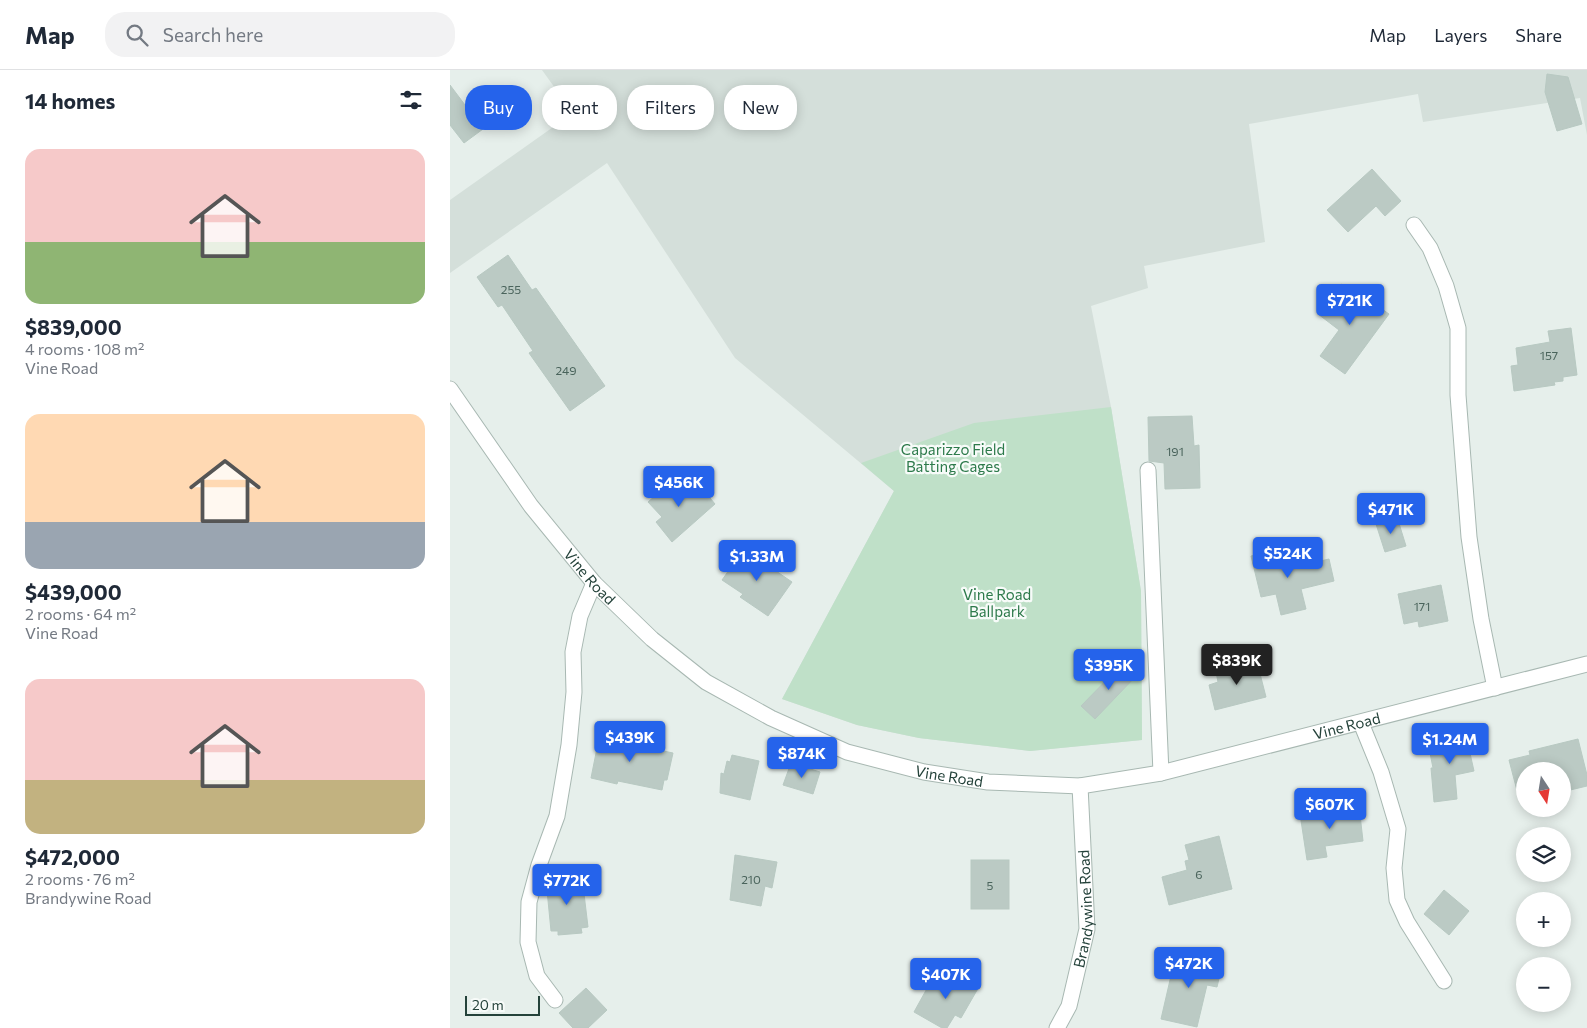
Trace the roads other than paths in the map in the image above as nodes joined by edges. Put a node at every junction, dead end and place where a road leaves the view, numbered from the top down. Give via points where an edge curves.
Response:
1 (1414, 225) dead end
2 (450, 389) edge
3 (1148, 470) dead end
4 (594, 584) junction
5 (1587, 664) edge
6 (1495, 688) junction
7 (1360, 723) junction
8 (1161, 772) junction
9 (1080, 786) junction
10 (1444, 981) dead end
11 (555, 1000) dead end
12 (1057, 1028) edge

1 - 6 street via 1430,248 1446,286 1458,328 1458,395 1469,537
2 - 4 street, Vine Road via 531,506
3 - 8 street
4 - 9 street, Vine Road via 652,639 706,682 770,718 847,752 924,772 988,782
4 - 11 street via 580,616 573,652 574,692 569,745 557,816 529,902 528,942 536,976
5 - 6 street, Vine Road
6 - 7 street, Vine Road
7 - 8 street, Vine Road
7 - 10 street via 1381,772 1398,830 1394,868 1398,900 1407,922
8 - 9 street, Vine Road
9 - 12 street, Brandywine Road via 1087,929 1068,1006

